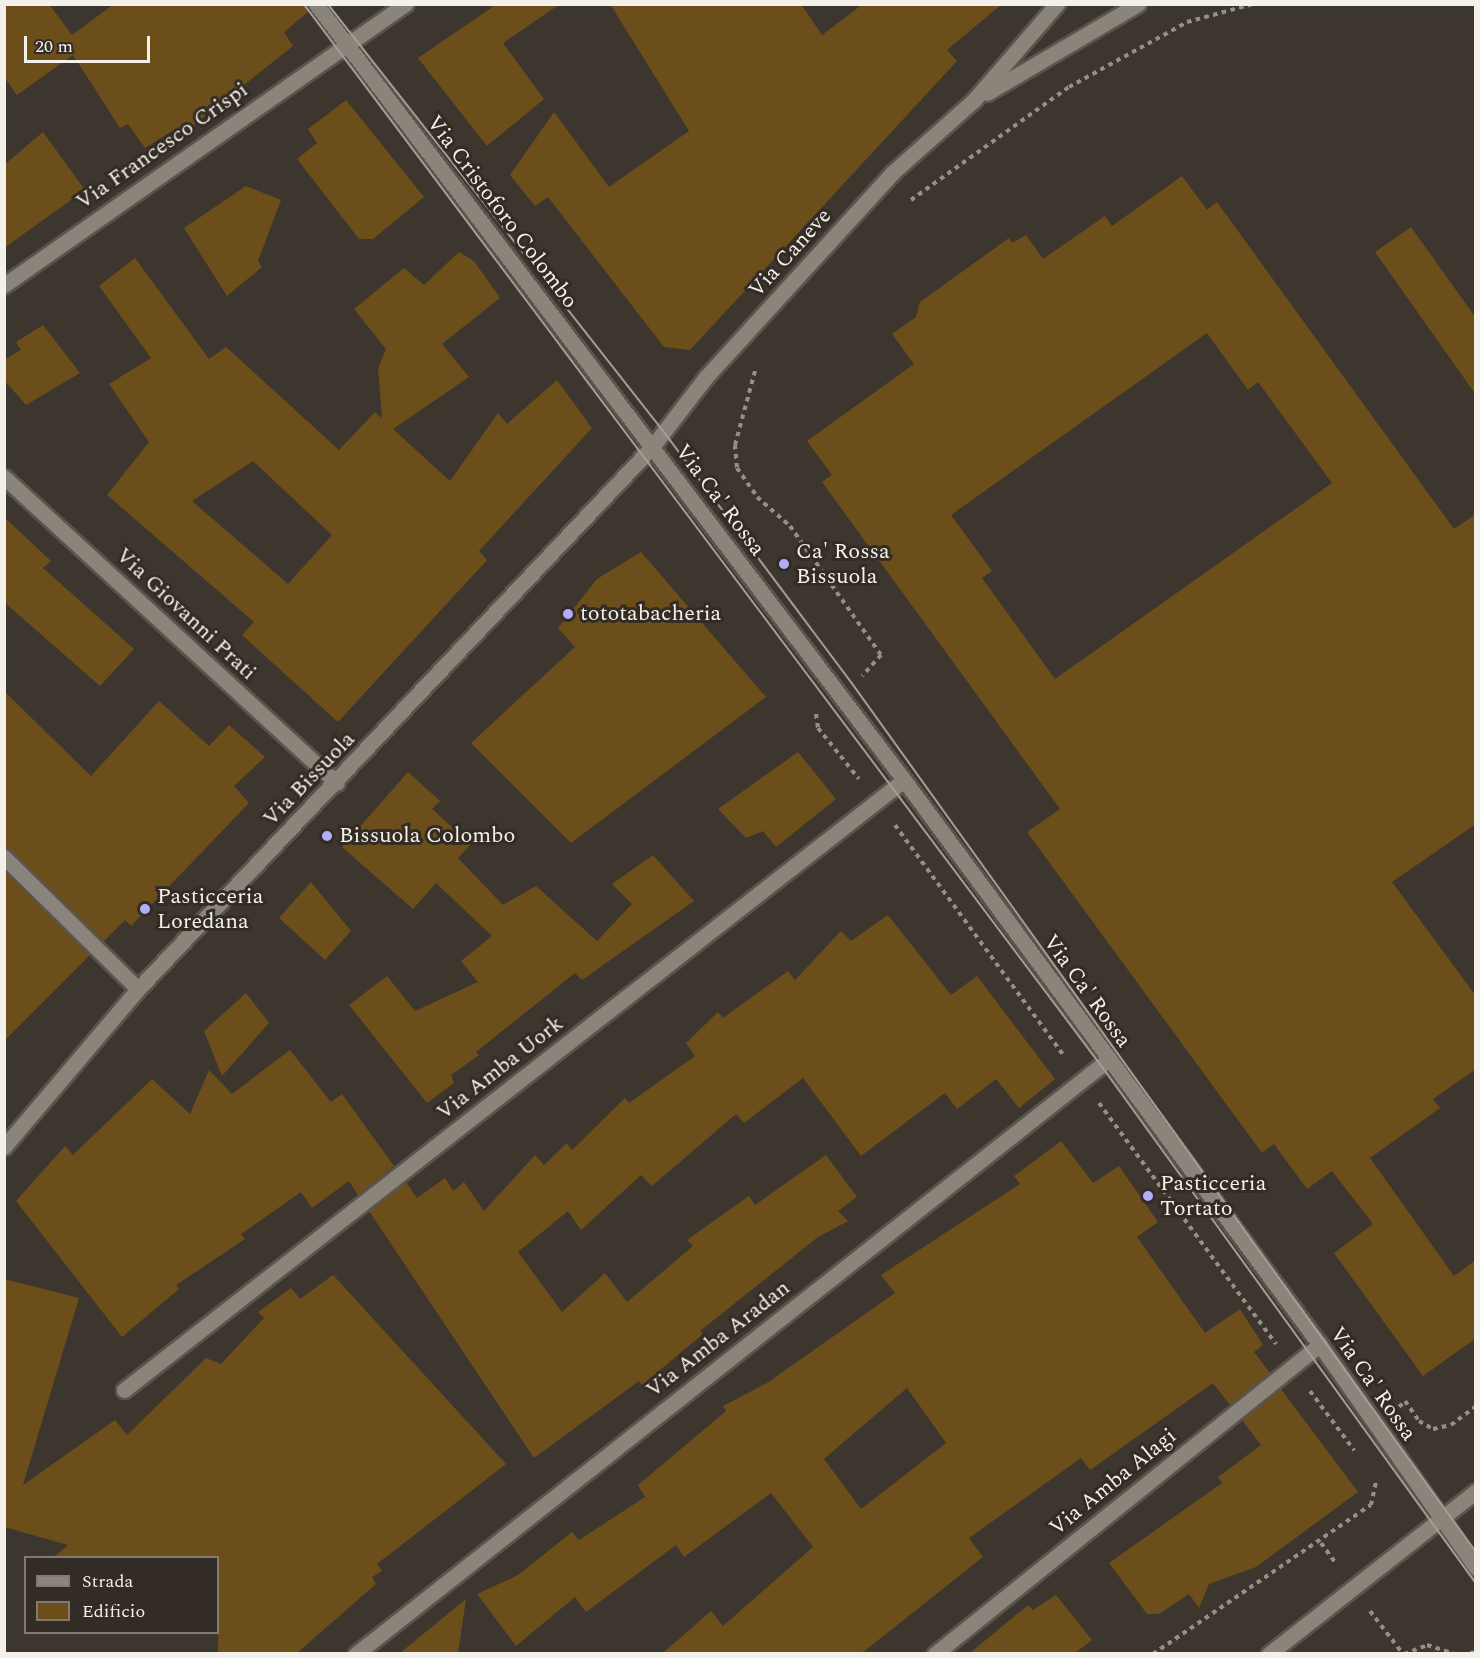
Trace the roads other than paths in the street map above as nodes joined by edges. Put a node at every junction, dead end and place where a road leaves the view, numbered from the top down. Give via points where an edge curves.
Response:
1 (316, 4) edge
2 (406, 4) edge
3 (1057, 4) edge
4 (1138, 4) edge
5 (346, 44) junction
6 (974, 100) junction
7 (4, 285) edge
8 (652, 447) junction
9 (4, 477) edge
10 (904, 780) junction
11 (337, 783) junction
12 (4, 857) edge
13 (138, 990) junction
14 (1108, 1059) junction
15 (4, 1147) edge
16 (1320, 1345) junction
17 (124, 1390) dead end
18 (1476, 1491) edge
19 (1441, 1522) junction
20 (1476, 1568) edge
21 (356, 1653) edge
22 (935, 1653) edge
23 (1269, 1653) edge

1 - 5 street, Via Cristoforo Colombo
2 - 5 street, Via Francesco Crispi
3 - 6 street, Via Caneve
4 - 6 street, Via Caneve
5 - 7 street, Via Francesco Crispi
5 - 8 street, Via Cristoforo Colombo
6 - 8 street, Via Caneve via 892,173 706,377
8 - 10 street, Via Ca' Rossa
8 - 11 street, Via Bissuola
9 - 11 street, Via Giovanni Prati
10 - 14 street, Via Ca' Rossa
10 - 17 street, Via Amba Uork
11 - 13 street, Via Bissuola
12 - 13 street
13 - 15 street, Via Bissuola
14 - 16 street, Via Ca' Rossa
14 - 21 street, Via Amba Aradan
16 - 19 street, Via Ca' Rossa
16 - 22 street, Via Amba Alagi
18 - 19 street
19 - 20 street, Via Ca' Rossa
19 - 23 street

